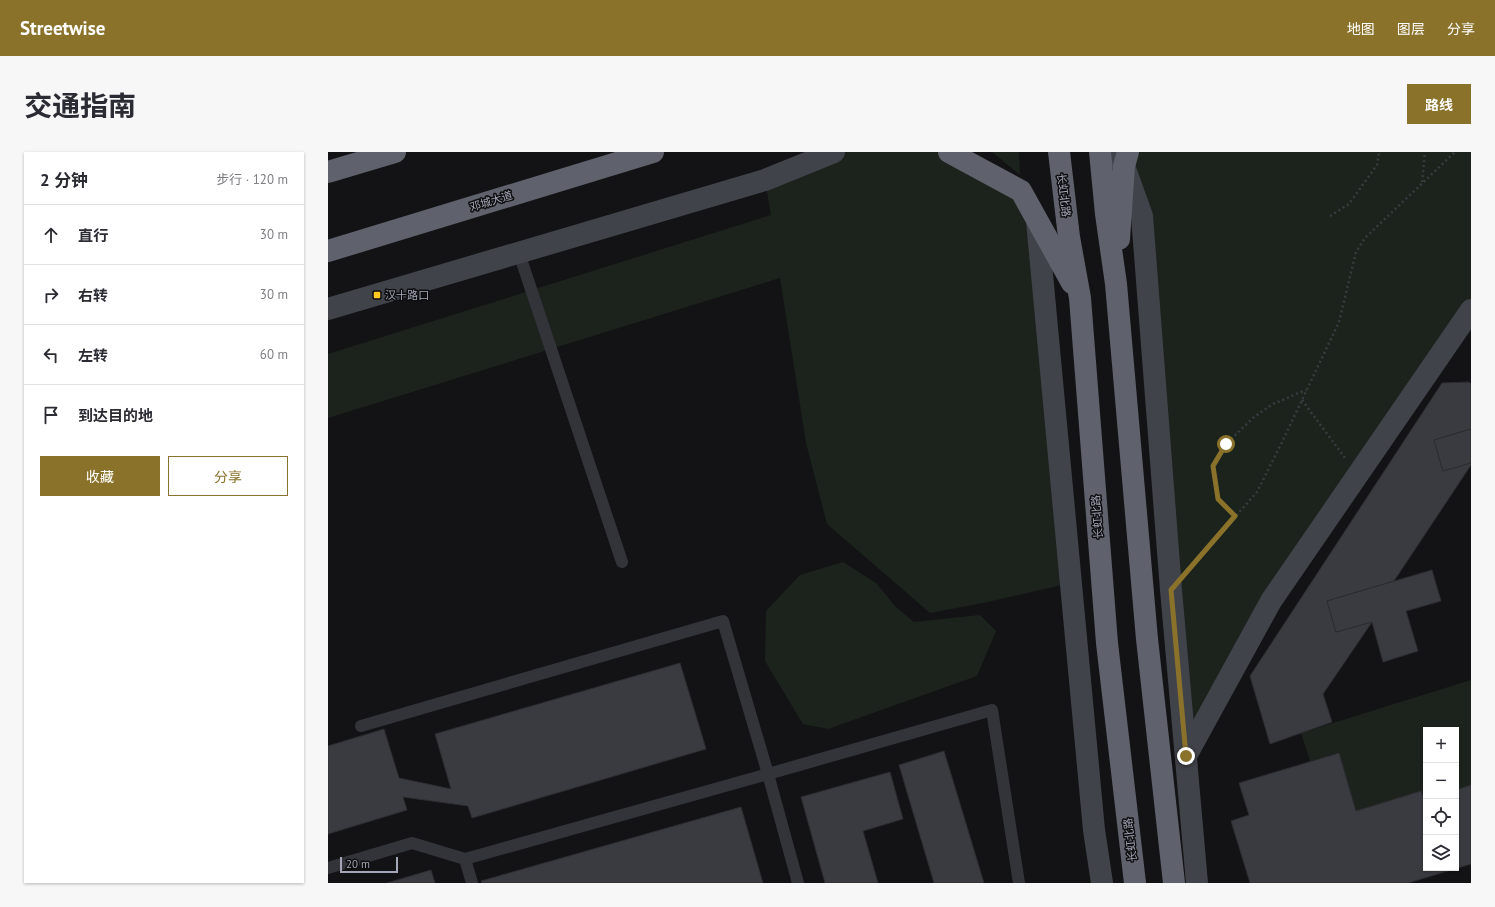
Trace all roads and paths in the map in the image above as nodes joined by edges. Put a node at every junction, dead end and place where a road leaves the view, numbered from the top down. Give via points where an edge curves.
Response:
1 (395, 152) edge
2 (653, 152) edge
3 (834, 152) edge
4 (949, 152) edge
5 (1058, 152) edge
6 (1100, 152) edge
7 (1379, 152) edge
8 (1425, 152) edge
9 (1455, 152) edge
10 (1122, 157) edge
11 (328, 172) edge
12 (1422, 183) junction
13 (1330, 216) dead end
14 (1037, 221) junction
15 (328, 251) edge
16 (519, 253) junction
17 (1116, 284) junction
18 (1080, 298) junction
19 (328, 309) edge
20 (1471, 310) edge
21 (1307, 390) junction
22 (1302, 400) junction
23 (1358, 474) junction
24 (1235, 516) junction
25 (622, 562) dead end
26 (1171, 590) junction
27 (362, 726) dead end
28 (1186, 756) junction
29 (768, 774) junction
30 (465, 859) junction
31 (328, 868) edge
32 (472, 883) edge
33 (798, 883) edge
34 (1019, 883) edge
35 (1102, 883) edge
36 (1135, 883) edge
37 (1174, 883) edge
38 (1197, 883) edge

1 - 11 highway
2 - 15 highway, 邓城大道
3 - 16 street via 765,180
4 - 14 highway via 1021,191
5 - 18 highway, 长虹北路
6 - 17 highway
7 - 13 path via 1377,165 1349,204
8 - 12 path
9 - 12 path
10 - 17 highway
10 - 26 street via 1142,216
12 - 21 path via 1365,238 1356,252 1339,322
14 - 18 highway
14 - 35 street via 1094,830
16 - 19 street
16 - 25 lane
17 - 37 highway via 1147,639
18 - 36 highway, 长虹北路 via 1107,643
20 - 23 street
21 - 22 path
21 - 24 path via 1273,404 1254,417 1226,444 1213,466 1218,499
22 - 23 path
22 - 24 path via 1256,492
23 - 28 street via 1271,600
24 - 26 path
26 - 28 street
27 - 29 lane via 722,621
28 - 38 street
29 - 30 lane
29 - 33 lane
29 - 34 lane via 992,710
30 - 31 lane via 412,843
30 - 32 lane

